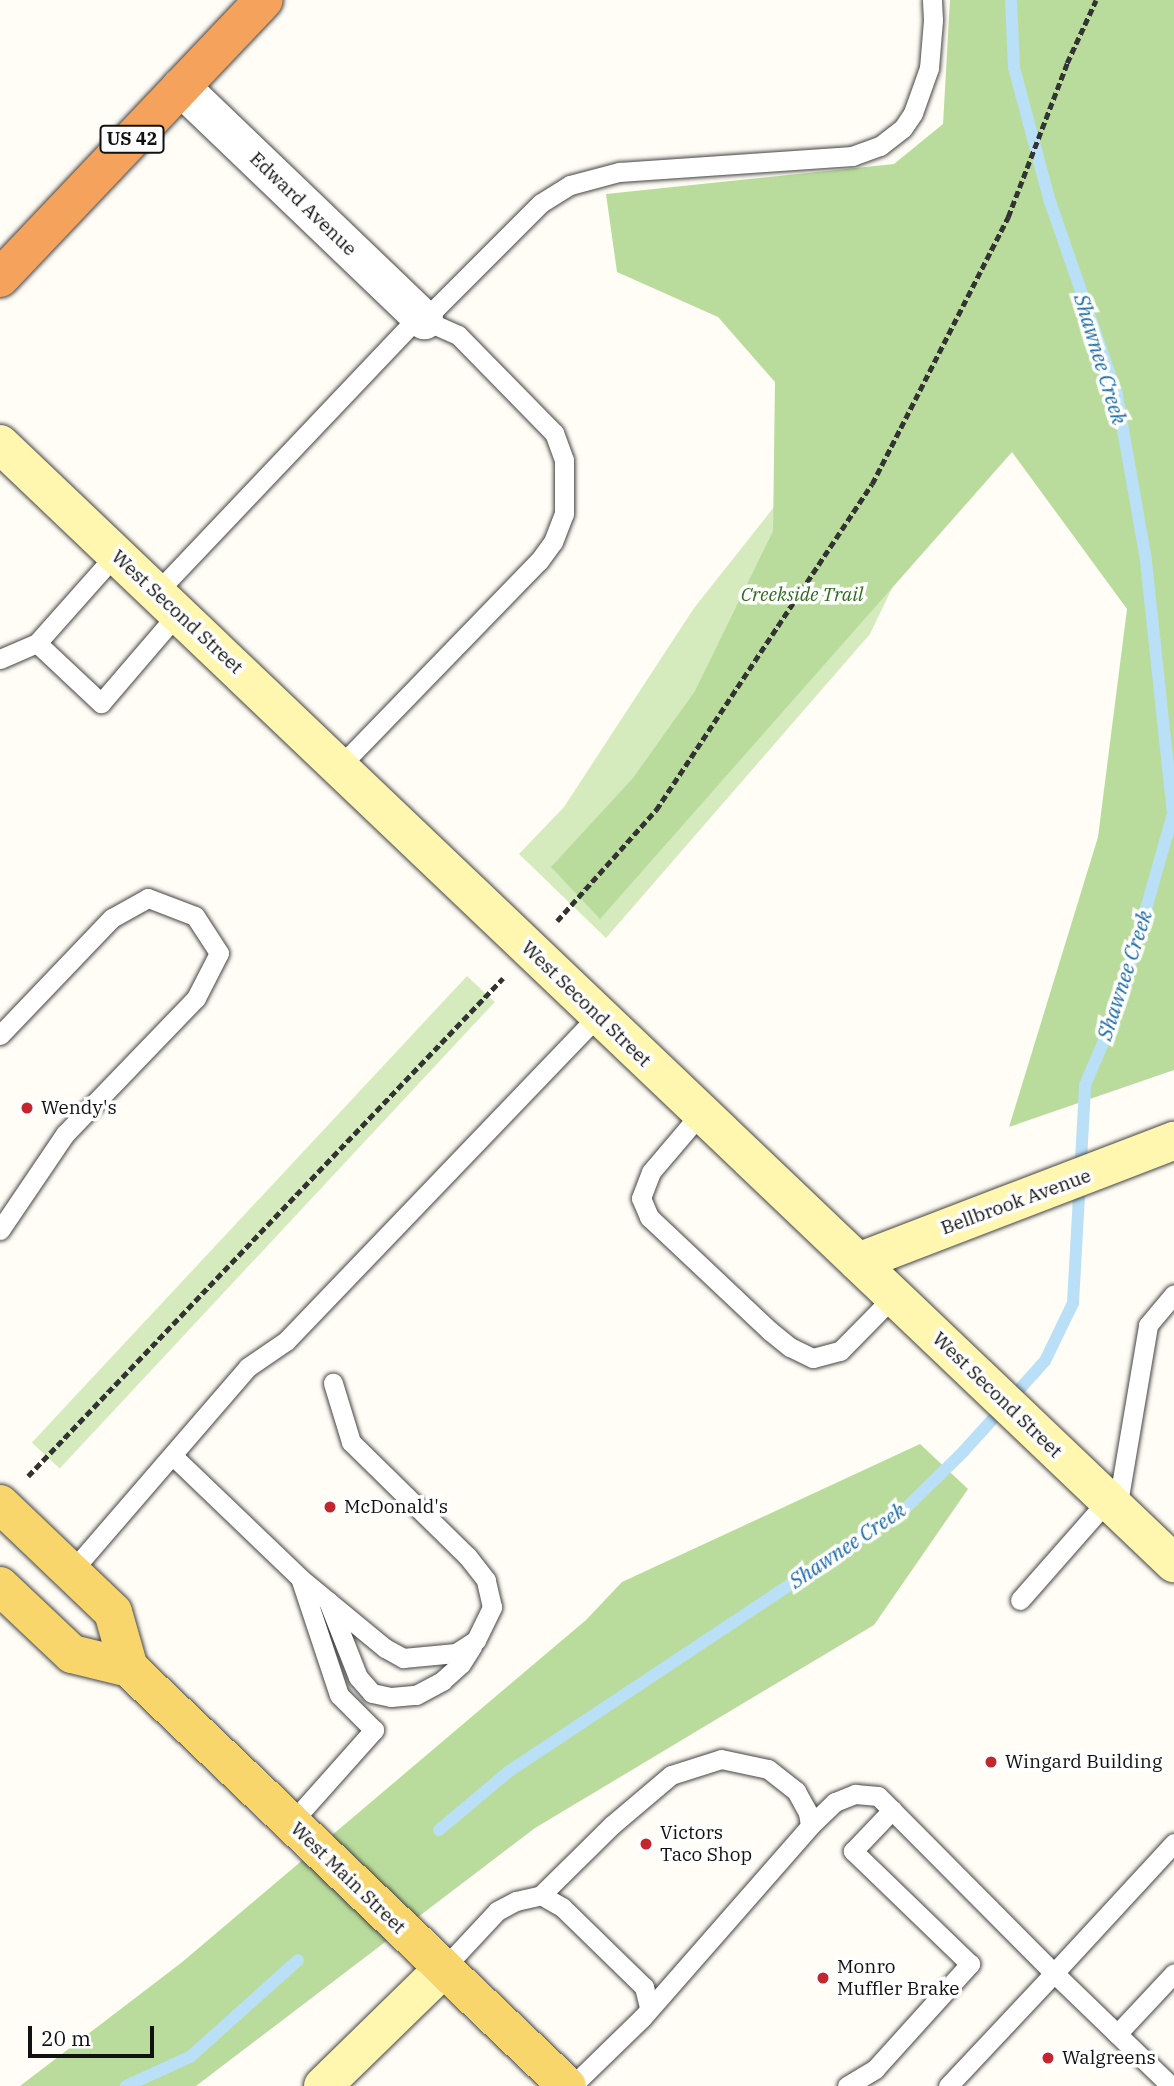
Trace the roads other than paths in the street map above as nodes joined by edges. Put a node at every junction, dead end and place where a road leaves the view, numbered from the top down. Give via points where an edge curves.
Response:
1 (264, 0) edge
2 (932, 0) edge
3 (181, 88) junction
4 (0, 278) edge
5 (424, 320) junction
6 (0, 444) edge
7 (116, 554) junction
8 (168, 602) junction
9 (37, 643) junction
10 (0, 659) edge
11 (340, 766) junction
12 (598, 1016) junction
13 (0, 1035) edge
14 (701, 1113) junction
15 (1174, 1141) edge
16 (0, 1230) edge
17 (858, 1262) junction
18 (1174, 1294) edge
19 (894, 1296) junction
20 (333, 1383) dead end
21 (173, 1457) junction
22 (0, 1505) edge
23 (1113, 1505) junction
24 (1174, 1563) edge
25 (71, 1572) junction
26 (300, 1578) junction
27 (0, 1586) edge
28 (326, 1597) junction
29 (1020, 1600) dead end
30 (475, 1640) junction
31 (129, 1668) junction
32 (892, 1810) junction
33 (291, 1824) junction
34 (810, 1826) junction
35 (1174, 1843) edge
36 (541, 1895) junction
37 (443, 1969) junction
38 (1054, 1973) junction
39 (1174, 1973) edge
40 (649, 2007) junction
41 (1117, 2034) junction
42 (323, 2086) edge
43 (570, 2086) edge
44 (847, 2086) edge
45 (948, 2086) edge
46 (1171, 2086) edge

1 - 3 highway, US 42
2 - 5 lane via 929,68 913,113 903,128 880,146 852,156 619,172 570,185 541,203
3 - 4 highway, US 42
3 - 5 street, Edward Avenue
5 - 8 lane via 412,323
5 - 11 lane via 458,335 554,433 564,460 565,514 539,561
6 - 7 main road, West Second Street
7 - 8 main road, West Second Street
7 - 9 lane
8 - 9 lane via 101,703
8 - 11 main road, West Second Street
9 - 10 lane
11 - 12 main road, West Second Street
12 - 14 main road, West Second Street
12 - 21 lane via 286,1341 248,1367
13 - 16 lane via 112,918 148,898 195,916 219,953 196,999 65,1134
14 - 17 main road, West Second Street
14 - 19 lane via 651,1172 641,1198 649,1217 769,1331 813,1358 840,1351
15 - 17 main road, Bellbrook Avenue
17 - 19 main road, West Second Street
18 - 23 lane via 1148,1325
19 - 23 main road, West Second Street
20 - 30 lane via 351,1442 486,1580 492,1607
21 - 25 lane
21 - 26 lane
22 - 25 main road
23 - 24 main road, West Second Street
23 - 29 lane
25 - 31 main road via 113,1612
26 - 28 lane
26 - 33 lane via 339,1695 374,1730
27 - 31 main road via 72,1654
28 - 30 lane via 385,1648 404,1658 456,1653
28 - 30 lane via 358,1678 372,1693 416,1695 461,1664
31 - 33 main road, West Main Street
32 - 34 lane via 878,1796 855,1794 835,1802
32 - 38 lane
32 - 44 lane via 853,1851 970,1964 875,2069
33 - 37 main road, West Main Street
34 - 36 lane via 796,1791 768,1769 721,1759 671,1775
34 - 40 lane
35 - 38 lane
36 - 37 lane via 497,1911
36 - 40 lane via 562,1907 644,1987
37 - 42 main road
37 - 43 main road, West Main Street
38 - 41 lane
38 - 45 lane
39 - 41 lane
40 - 43 lane
41 - 46 lane

